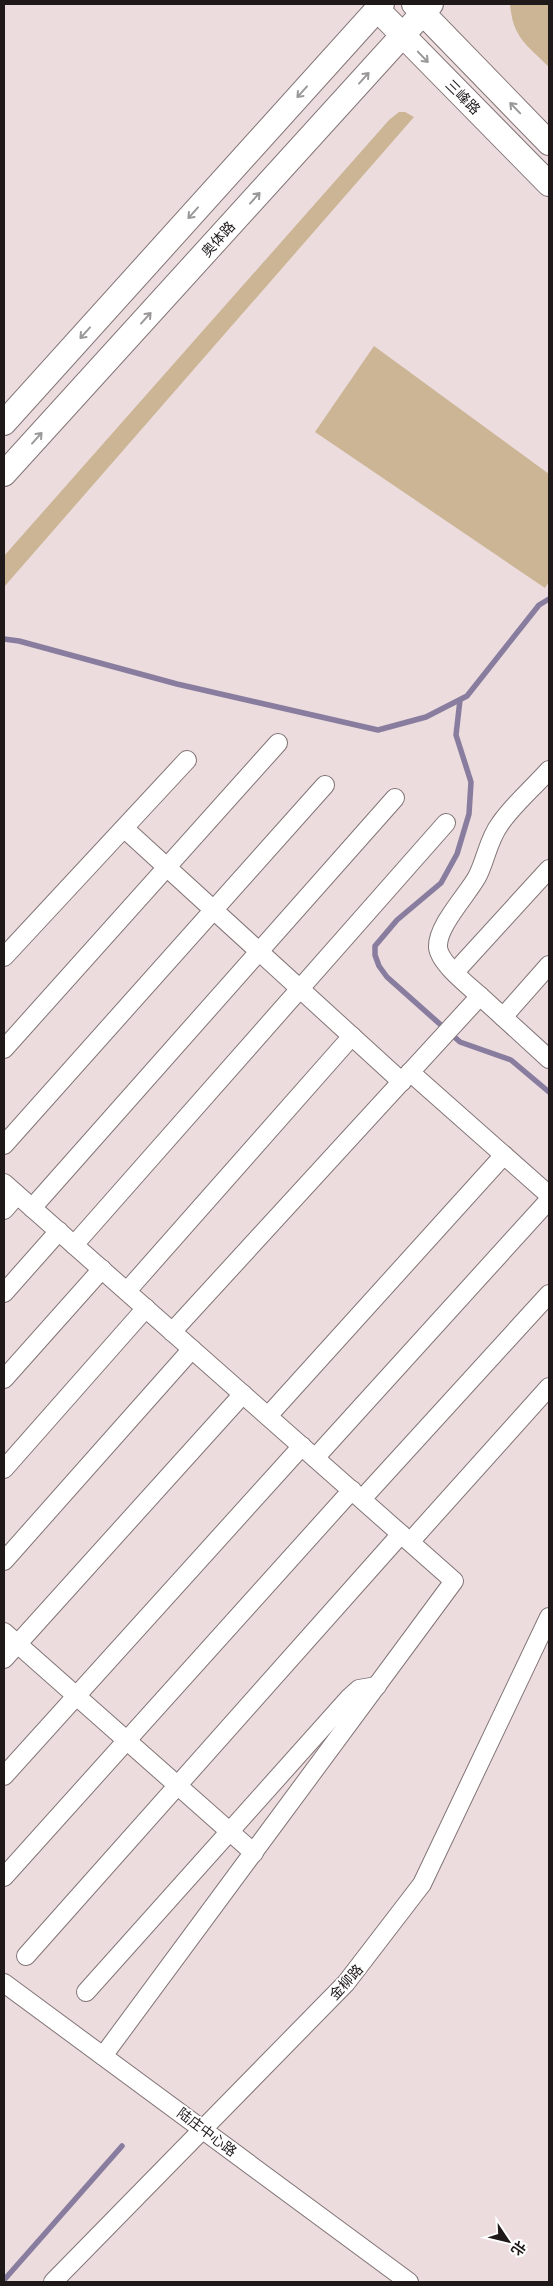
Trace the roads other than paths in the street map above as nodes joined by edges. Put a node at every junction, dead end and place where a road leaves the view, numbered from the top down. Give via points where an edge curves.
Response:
1 (379, 7) edge
2 (423, 7) edge
3 (403, 36) junction
4 (549, 143) edge
5 (549, 184) edge
6 (4, 423) edge
7 (4, 474) edge
8 (278, 743) dead end
9 (187, 760) dead end
10 (549, 770) edge
11 (325, 785) dead end
12 (396, 798) dead end
13 (446, 823) dead end
14 (125, 829) junction
15 (167, 867) junction
16 (549, 869) edge
17 (213, 910) junction
18 (259, 952) junction
19 (4, 957) edge
20 (549, 965) edge
21 (455, 972) junction
22 (299, 988) junction
23 (480, 996) junction
24 (503, 1017) junction
25 (352, 1036) junction
26 (4, 1049) edge
27 (549, 1059) edge
28 (406, 1077) junction
29 (4, 1145) edge
30 (504, 1155) junction
31 (4, 1183) edge
32 (549, 1194) edge
33 (17, 1195) junction
34 (549, 1200) edge
35 (32, 1208) junction
36 (4, 1210) edge
37 (59, 1231) junction
38 (74, 1245) junction
39 (102, 1269) junction
40 (127, 1292) junction
41 (4, 1293) edge
42 (549, 1294) edge
43 (146, 1308) junction
44 (172, 1332) junction
45 (192, 1349) junction
46 (4, 1379) edge
47 (549, 1387) edge
48 (243, 1394) junction
49 (268, 1416) junction
50 (309, 1452) junction
51 (4, 1469) edge
52 (357, 1495) junction
53 (406, 1538) junction
54 (4, 1561) edge
55 (549, 1617) edge
56 (4, 1632) edge
57 (17, 1644) junction
58 (4, 1659) edge
59 (377, 1686) junction
60 (75, 1695) junction
61 (126, 1740) junction
62 (4, 1776) edge
63 (178, 1785) junction
64 (230, 1832) junction
65 (254, 1853) junction
66 (4, 1877) edge
67 (26, 1956) dead end
68 (4, 1983) edge
69 (86, 1992) dead end
70 (102, 2056) junction
71 (202, 2129) junction
72 (53, 2282) edge
73 (409, 2282) edge

1 - 3 main road, 三峰路
1 -> 6 main road
2 - 3 main road, 奥体路
4 -> 2 main road
3 -> 5 main road, 三峰路
7 -> 3 main road, 奥体路
8 - 15 street
9 - 14 street
10 - 21 street via 500,824 477,876 449,918 438,948
11 - 17 street
12 - 18 street
13 - 22 street
14 - 15 street
14 - 19 street
15 - 17 street
15 - 26 street
16 - 21 street
17 - 18 street
17 - 29 street
18 - 22 street
18 - 35 street
20 - 24 street
21 - 23 street
22 - 25 street
22 - 38 street
23 - 24 street
23 - 28 street
24 - 27 street
25 - 28 street
25 - 40 street
28 - 30 street
28 - 44 street
30 - 32 street
30 - 49 street
31 - 33 street
33 - 35 street
33 - 36 street
34 - 50 street
35 - 37 street
37 - 38 street
37 - 41 street
38 - 39 street
39 - 40 street
39 - 46 street
40 - 43 street
42 - 52 street
43 - 44 street
43 - 51 street
44 - 45 street
45 - 48 street
45 - 54 street
47 - 53 street
48 - 49 street
48 - 57 street
49 - 50 street
50 - 52 street
50 - 60 street
52 - 53 street
52 - 61 street
53 - 59 street via 454,1581
53 - 63 street
55 - 71 street, 金柳路 via 422,1884 346,1983
56 - 57 street
57 - 58 street
57 - 60 street
59 - 64 street via 359,1689 349,1698
59 - 65 street
60 - 61 street
60 - 62 street
61 - 63 street
61 - 66 street
63 - 64 street
63 - 67 street
64 - 65 street
64 - 69 street
65 - 70 street
68 - 70 street, 陆庄中心路
70 - 71 street, 陆庄中心路
71 - 72 street, 金柳路
71 - 73 street, 陆庄中心路

